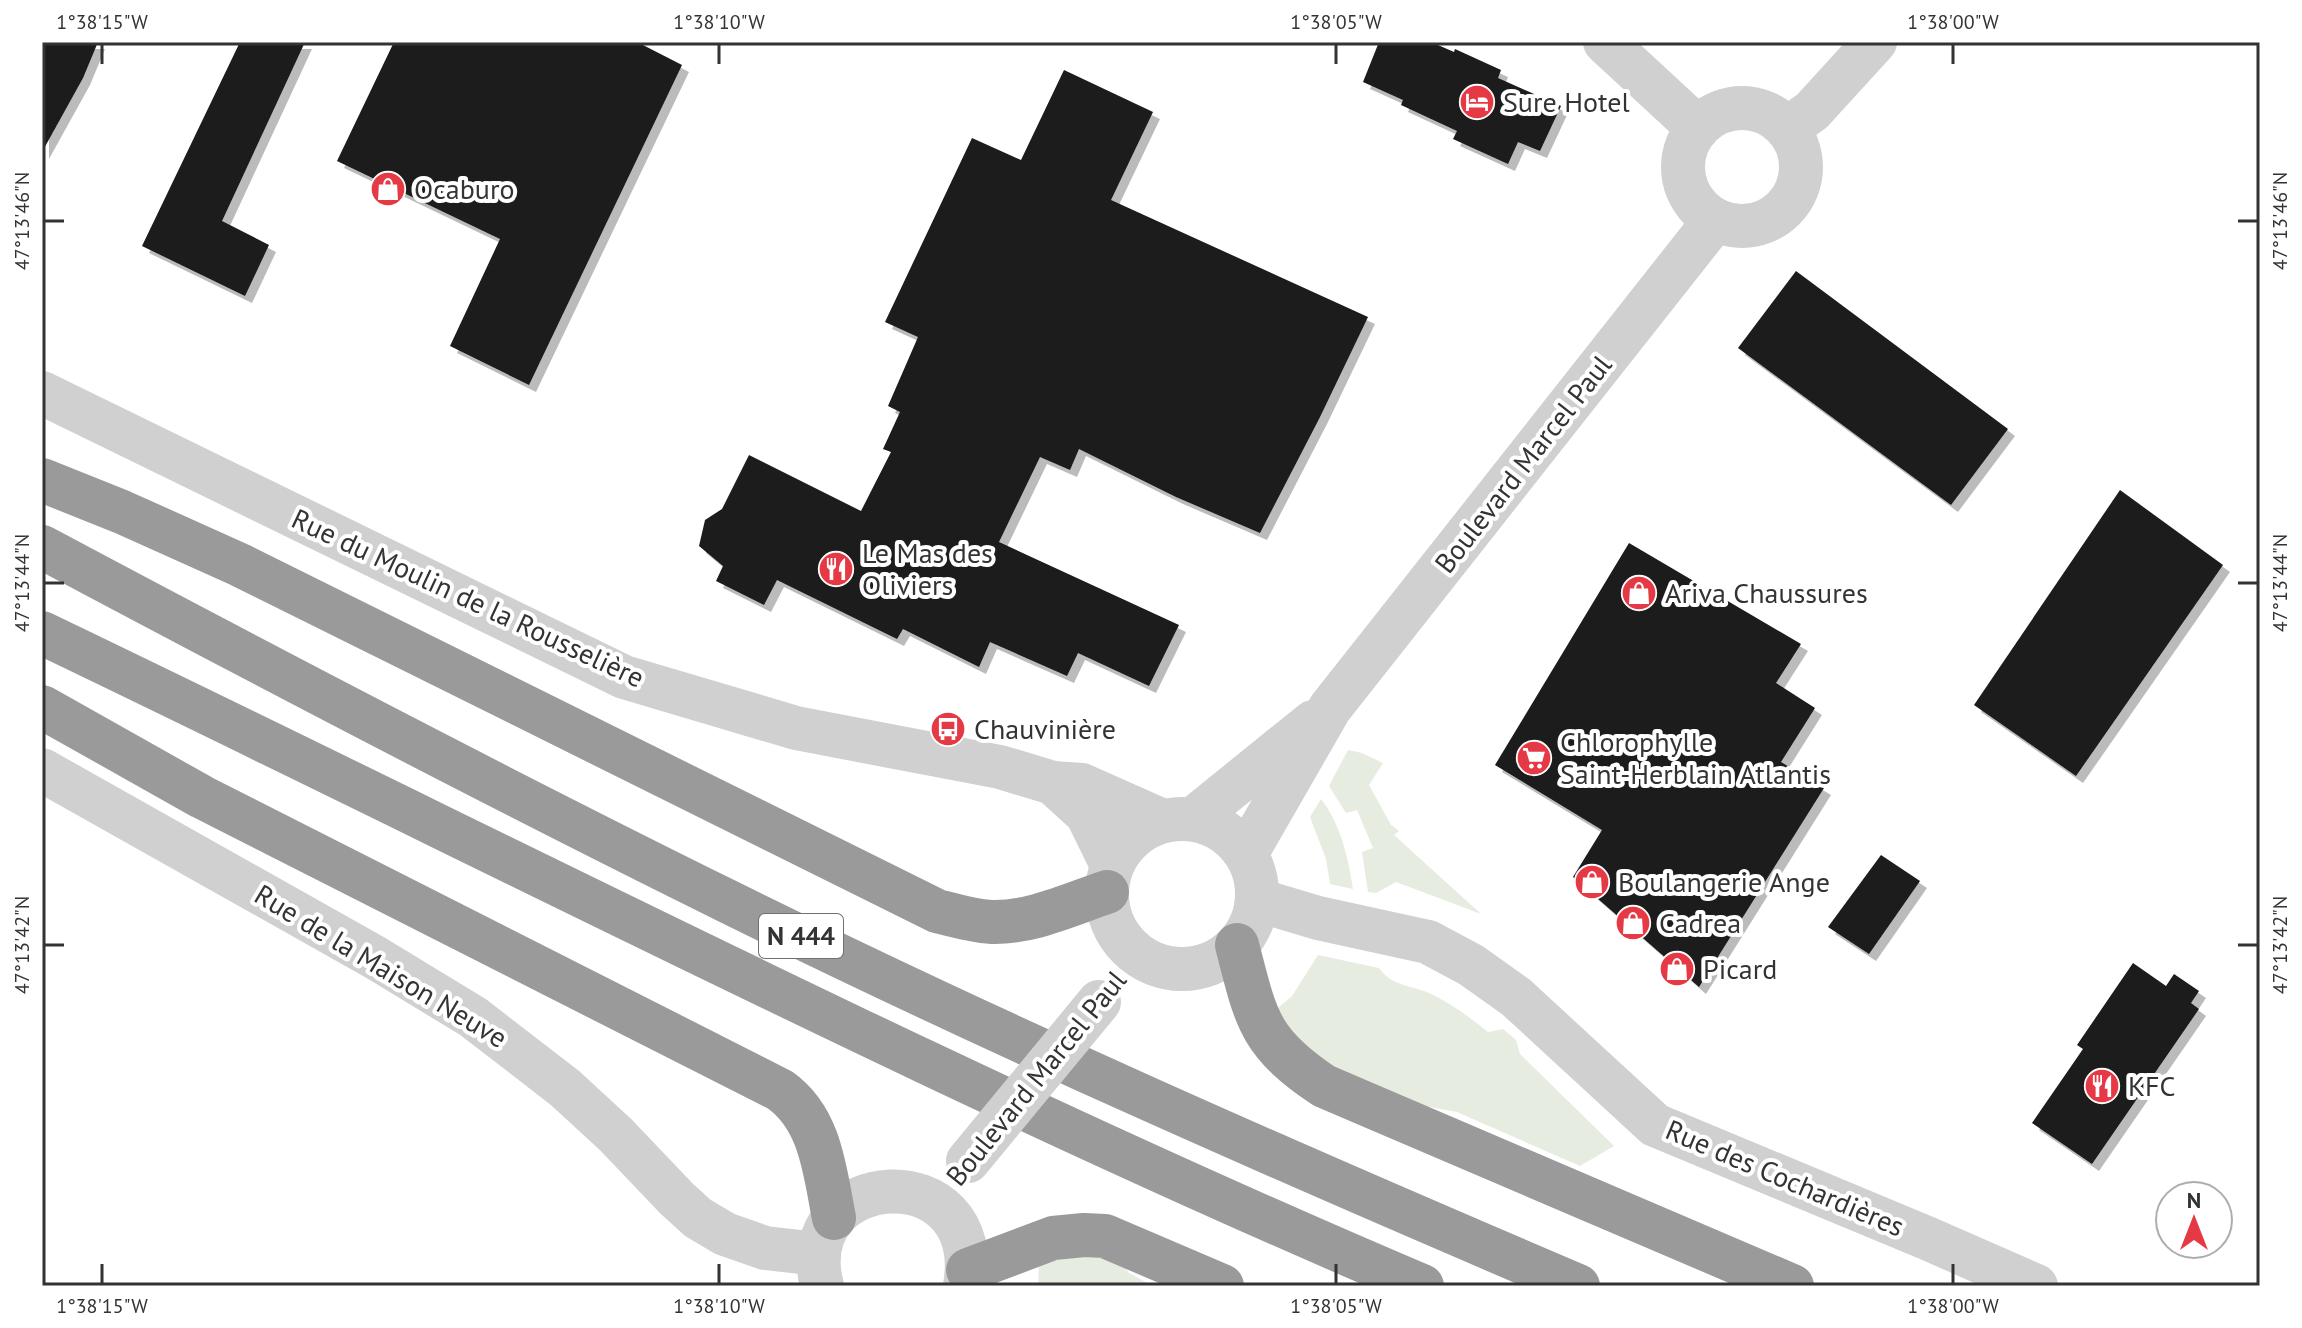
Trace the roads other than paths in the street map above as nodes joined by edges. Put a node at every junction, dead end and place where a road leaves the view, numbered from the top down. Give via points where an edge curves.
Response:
1 (1605, 42) edge
2 (1875, 42) edge
3 (1698, 128) junction
4 (1787, 129) junction
5 (1715, 220) junction
6 (42, 393) edge
7 (42, 480) edge
8 (42, 547) edge
9 (42, 633) edge
10 (42, 707) edge
11 (1330, 708) junction
12 (42, 770) edge
13 (1053, 783) junction
14 (1178, 820) junction
15 (1246, 854) junction
16 (1109, 878) junction
17 (1258, 900) junction
18 (1237, 945) junction
19 (1138, 955) junction
20 (935, 1202) junction
21 (825, 1253) edge
22 (967, 1278) edge
23 (1222, 1286) edge
24 (1422, 1286) edge
25 (1578, 1286) edge
26 (1792, 1286) edge
27 (2036, 1286) edge

1 - 3 street
2 - 4 street via 1812,111
3 - 4 street via 1718,113 1743,109 1767,114
3 - 5 street via 1685,151 1684,178 1695,203
4 - 5 street via 1799,151 1801,176 1784,209 1751,226
5 - 11 street, Boulevard Marcel Paul
6 - 13 street, Rue du Moulin de la Rousselière via 624,677 796,728 1000,767
7 - 16 highway via 240,565 937,911 995,922 1046,912
8 - 25 highway, N 444 via 394,734 729,902 1177,1112
9 - 24 highway, N 444 via 884,1043
10 - 21 highway via 202,797 780,1090 801,1109 816,1135
11 - 14 street, Boulevard Marcel Paul
11 - 15 street, Boulevard Marcel Paul
12 - 21 street, Rue de la Maison Neuve via 473,1017 565,1088 711,1226 765,1248
13 - 14 street, Rue du Moulin de la Rousselière via 1096,788
13 - 16 street, Rue du Moulin de la Rousselière via 1087,814
14 - 15 street via 1223,830
14 - 16 street via 1147,827 1132,837 1120,850
15 - 17 street
16 - 19 street via 1114,927
17 - 18 street
17 - 27 street, Rue des Cochardières via 1428,942 1516,997 1655,1125
18 - 19 street via 1197,968 1166,967
18 - 26 highway via 1269,1039 1286,1059 1324,1086
19 - 20 street, Boulevard Marcel Paul, bridge
20 - 21 street via 889,1190 859,1197
20 - 22 street via 961,1231
22 - 23 highway via 1053,1238 1084,1235 1105,1236

